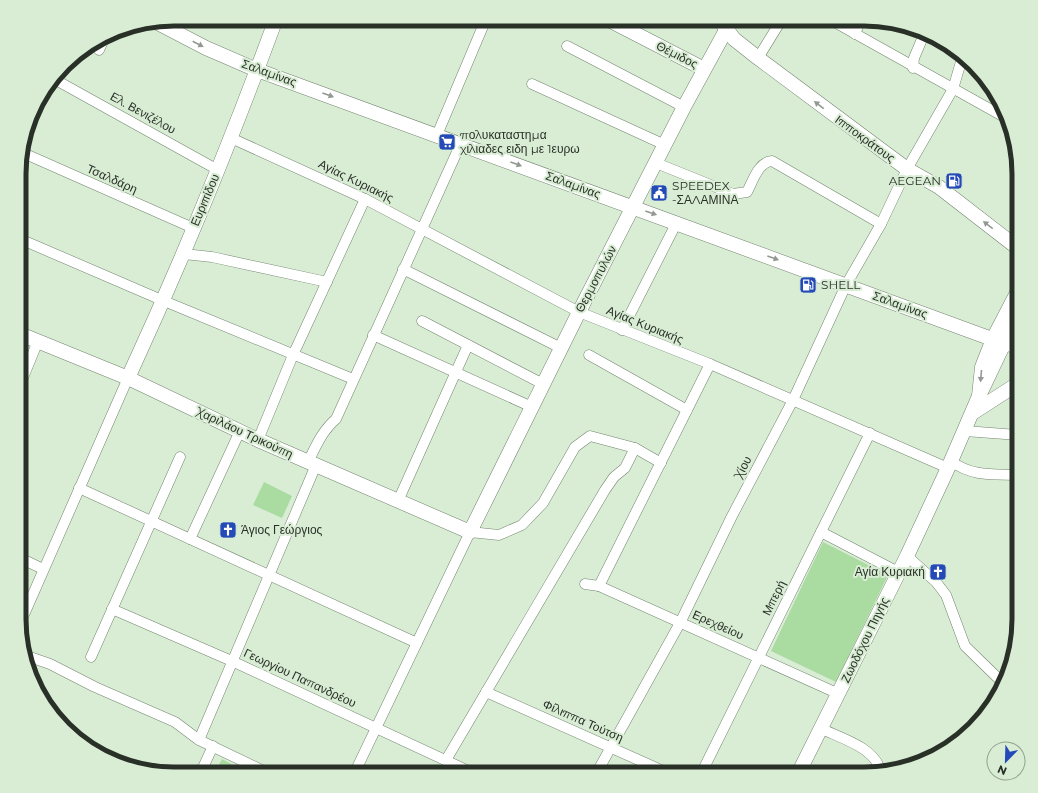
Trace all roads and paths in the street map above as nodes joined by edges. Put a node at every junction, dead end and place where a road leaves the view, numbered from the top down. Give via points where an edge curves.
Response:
1 (167, 26) edge
2 (273, 26) edge
3 (483, 26) edge
4 (621, 26) edge
5 (722, 26) edge
6 (724, 26) edge
7 (778, 26) edge
8 (841, 26) edge
9 (858, 26) edge
10 (855, 34) junction
11 (923, 38) edge
12 (101, 45) edge
13 (567, 46) dead end
14 (99, 50) dead end
15 (758, 58) junction
16 (961, 62) edge
17 (913, 68) junction
18 (704, 69) junction
19 (257, 70) junction
20 (59, 82) edge
21 (532, 84) dead end
22 (953, 89) junction
23 (684, 107) junction
24 (1000, 115) edge
25 (437, 135) junction
26 (231, 138) junction
27 (461, 143) junction
28 (664, 145) junction
29 (27, 155) edge
30 (656, 163) junction
31 (907, 169) junction
32 (218, 170) junction
33 (365, 199) junction
34 (634, 207) junction
35 (677, 222) junction
36 (881, 224) junction
37 (193, 228) junction
38 (422, 229) junction
39 (26, 242) edge
40 (1012, 244) edge
41 (184, 254) junction
42 (403, 269) junction
43 (328, 282) junction
44 (846, 285) junction
45 (164, 301) junction
46 (1012, 306) edge
47 (579, 312) junction
48 (422, 321) dead end
49 (1012, 322) edge
50 (622, 330) junction
51 (373, 335) junction
52 (26, 337) edge
53 (998, 341) junction
54 (38, 342) junction
55 (468, 345) junction
56 (1012, 345) edge
57 (561, 348) junction
58 (292, 355) junction
59 (589, 355) dead end
60 (710, 364) junction
61 (26, 371) edge
62 (456, 372) junction
63 (128, 378) junction
64 (353, 379) junction
65 (543, 384) junction
66 (1012, 388) edge
67 (793, 400) junction
68 (532, 407) junction
69 (687, 410) junction
70 (974, 412) junction
71 (240, 431) junction
72 (965, 431) junction
73 (870, 432) junction
74 (1012, 434) edge
75 (258, 440) junction
76 (635, 448) junction
77 (180, 457) dead end
78 (661, 463) junction
79 (312, 464) junction
80 (950, 465) junction
81 (1012, 476) edge
82 (79, 488) junction
83 (398, 501) junction
84 (151, 521) junction
85 (470, 532) junction
86 (821, 532) junction
87 (190, 539) junction
88 (907, 556) junction
89 (26, 561) edge
90 (43, 569) junction
91 (898, 572) junction
92 (270, 576) junction
93 (585, 584) dead end
94 (599, 586) junction
95 (112, 608) junction
96 (26, 609) edge
97 (680, 623) junction
98 (417, 643) junction
99 (31, 657) edge
100 (91, 657) dead end
101 (760, 658) junction
102 (234, 662) junction
103 (999, 679) edge
104 (486, 692) junction
105 (839, 694) junction
106 (376, 728) junction
107 (822, 729) junction
108 (199, 740) junction
109 (212, 746) junction
110 (611, 747) junction
111 (446, 760) junction
112 (879, 766) edge
113 (203, 767) edge
114 (256, 767) edge
115 (357, 767) edge
116 (460, 767) edge
117 (600, 767) edge
118 (655, 767) edge
119 (705, 767) edge
120 (802, 767) edge

1 -> 19 street, Σαλαμίνας via 206,48
2 - 19 street, Ευριπίδου
3 - 25 street
4 - 18 street, Θέμιδος
5 - 18 street, Θερμοπυλών
6 - 15 street, Ιπποκράτους via 734,39
7 - 15 street
8 - 10 street
9 - 10 street
10 - 17 street
11 - 17 street via 914,58
12 - 14 street
13 - 23 street
31 -> 15 street, Ιπποκράτους
16 - 22 street, Χίου
17 - 22 street
18 - 23 street, Θερμοπυλών
19 -> 25 street, Σαλαμίνας
19 - 26 street, Ευριπίδου
20 - 32 street, Ελ. Βενιζέλου
21 - 28 street
22 - 24 street
22 - 31 street, Χίου
23 - 28 street, Θερμοπυλών
25 - 27 street, Σαλαμίνας
26 - 32 street, Ευριπίδου
26 - 33 street, Αγίας Κυριακής
27 -> 34 street, Σαλαμίνας
27 - 38 street
28 - 30 street, Θερμοπυλών
29 - 37 street, Τσαλδάρη
30 - 34 street, Θερμοπυλών
30 - 36 street via 733,194 741,194 747,192 761,166 766,161 772,161
31 - 36 street, Χίου
40 -> 31 street, Ιπποκράτους via 939,187
32 - 37 street, Ευριπίδου
33 - 38 street, Αγίας Κυριακής
33 - 43 street
34 -> 35 street, Σαλαμίνας
34 - 47 street, Θερμοπυλών
35 -> 44 street, Σαλαμίνας
35 - 50 street
36 - 44 street, Χίου
37 - 41 street, Ευριπίδου
38 - 42 street
38 - 47 street, Αγίας Κυριακής
39 - 45 street
41 - 43 street via 212,257
41 - 45 street, Ευριπίδου
42 - 51 street
42 - 57 street
43 - 58 street
44 - 53 street, Σαλαμίνας
44 - 67 street, Χίου
45 - 58 street
45 - 63 street, Ευριπίδου
46 - 53 street, Ζωοδόχου Πηγής
47 - 50 street, Αγίας Κυριακής
47 - 57 street, Θερμοπυλών
48 - 55 street
49 - 53 street, Ζωοδόχου Πηγής
50 - 60 street, Αγίας Κυριακής
51 - 62 street
51 - 64 street
52 - 54 street, Χαριλάου Τρικούπη
53 - 56 street, Σαλαμίνας
53 - 70 street, Ζωοδόχου Πηγής via 982,367 979,396
54 - 61 street
54 - 63 street, Χαριλάου Τρικούπη
55 - 62 street
55 - 65 street
57 - 65 street, Θερμοπυλών
58 - 64 street
58 - 75 street
59 - 69 street
60 - 67 street, Αγίας Κυριακής
60 - 69 street
62 - 68 street
62 - 83 street
63 - 71 street, Χαριλάου Τρικούπη
63 - 82 street
64 - 79 street via 336,419 322,435
65 - 68 street, Θερμοπυλών
66 - 70 street
67 - 73 street, Αγίας Κυριακής
67 - 97 street, Χίου
68 - 85 street, Θερμοπυλών
69 - 78 street
70 - 72 street, Ζωοδόχου Πηγής
71 - 75 street, Χαριλάου Τρικούπη
71 - 87 street
72 - 74 street
72 - 80 street, Ζωοδόχου Πηγής
73 - 80 street, Αγίας Κυριακής
73 - 86 street, Μπερή
75 - 79 street, Χαριλάου Τρικούπη
76 - 78 street
76 - 85 street via 590,436 575,447 543,503 522,525 499,535
76 - 104 street via 625,468 614,477 605,490
77 - 84 street
78 - 94 street
79 - 83 street, Χαριλάου Τρικούπη
79 - 92 street
80 - 81 street, Αγίας Κυριακής via 976,474
80 - 88 street, Ζωοδόχου Πηγής
82 - 84 street
82 - 90 street
83 - 85 street, Χαριλάου Τρικούπη
84 - 87 street
84 - 95 street
85 - 98 street
86 - 91 street
86 - 101 street, Μπερή
87 - 92 street
88 - 91 street, Ζωοδόχου Πηγής
88 - 103 street via 936,582 946,595 965,646
89 - 90 street
90 - 96 street
91 - 105 street, Ζωοδόχου Πηγής
92 - 98 street
92 - 102 street
93 - 94 street, Ερεχθείου
94 - 97 street, Ερεχθείου
95 - 100 street
95 - 102 street, Γεωργίου Παπανδρέου
97 - 101 street, Ερεχθείου
97 - 110 street, Χίου
98 - 106 street
99 - 108 street via 174,722
101 - 105 street, Ερεχθείου
101 - 119 street, Μπερή
102 - 106 street, Γεωργίου Παπανδρέου
102 - 108 street
104 - 110 street, Φίλιππα Τούτση
104 - 111 street
105 - 107 street, Ζωοδόχου Πηγής
106 - 111 street, Γεωργίου Παπανδρέου
106 - 115 street
107 - 112 street via 862,748 876,760
107 - 120 street, Ζωοδόχου Πηγής
108 - 109 street
109 - 113 street
109 - 114 street
110 - 117 street, Χίου
110 - 118 street, Φίλιππα Τούτση
111 - 116 street, Γεωργίου Παπανδρέου

